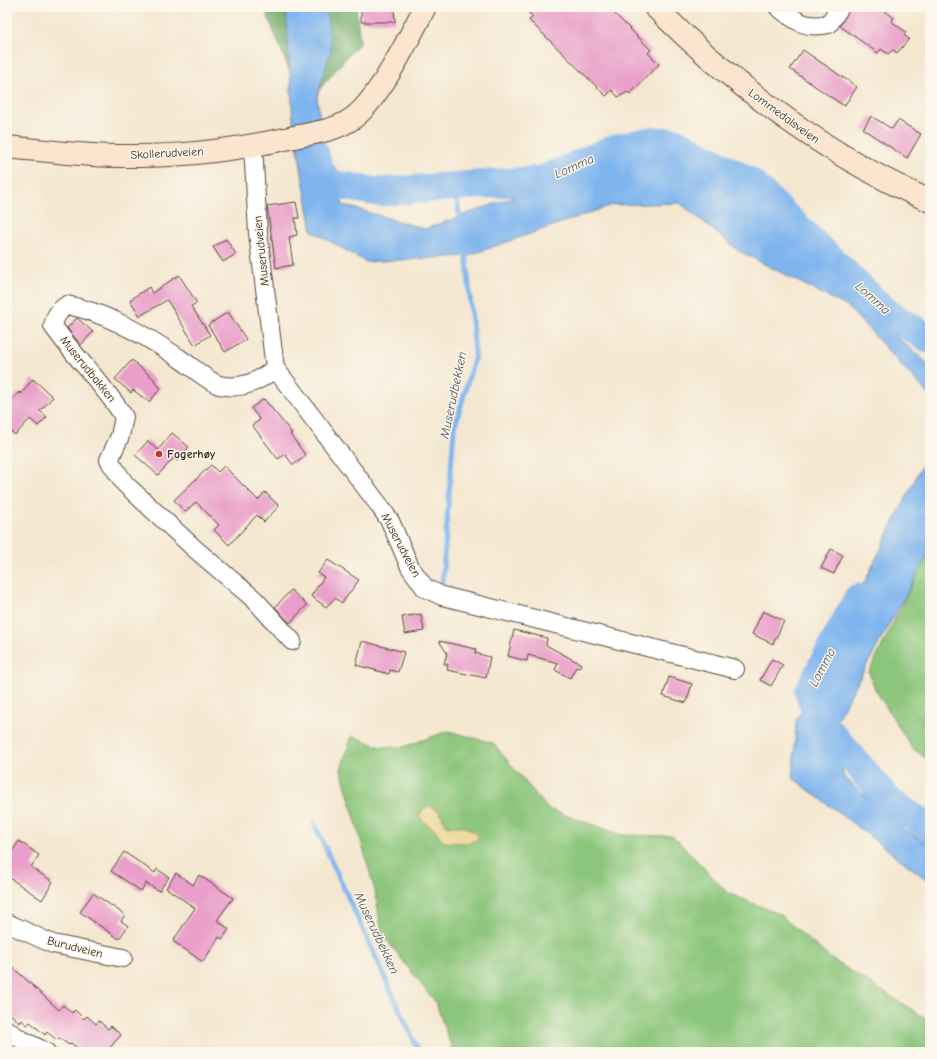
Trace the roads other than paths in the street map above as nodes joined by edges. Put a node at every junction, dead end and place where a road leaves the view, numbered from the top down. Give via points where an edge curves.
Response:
1 (425, 7) edge
2 (655, 7) edge
3 (778, 7) edge
4 (840, 7) edge
5 (253, 145) junction
6 (7, 147) edge
7 (930, 201) edge
8 (275, 368) junction
9 (292, 640) dead end
10 (735, 669) dead end
11 (7, 923) edge
12 (123, 958) dead end
13 (7, 1030) edge
14 (46, 1052) edge

1 - 5 street, Skollerudveien via 377,90 357,115 325,130
2 - 7 street, Lommedalsveien via 701,51 822,144 868,171
3 - 4 street via 799,23 819,26 829,24
5 - 6 street, Skollerudveien via 182,154 136,156 77,154
5 - 8 street, Muserudveien via 258,233
8 - 9 street, Muserudbakken via 242,386 217,384 140,334 104,316 67,305 59,310 53,326 112,397 124,417 120,436 109,460 114,470 125,484 195,549 255,600
8 - 10 street, Muserudveien via 380,505 410,566 425,588 442,596
11 - 12 street, Burudveien via 54,944
13 - 14 street

